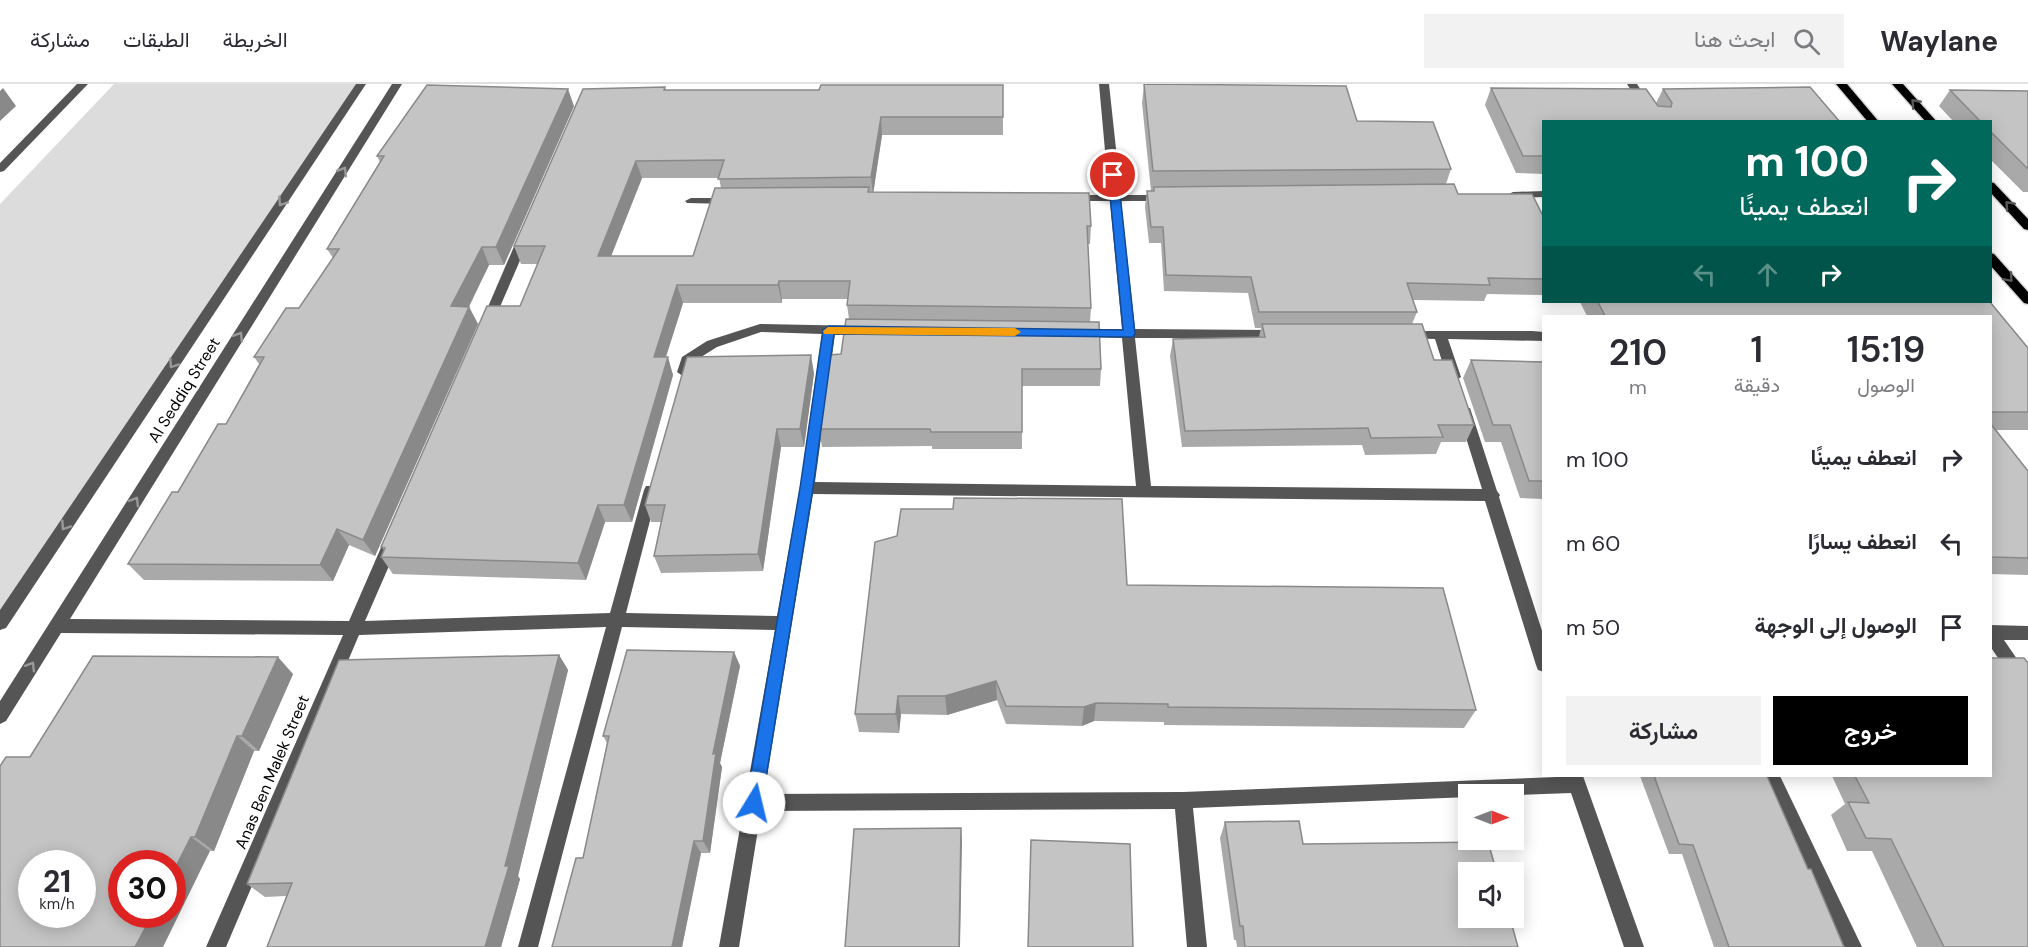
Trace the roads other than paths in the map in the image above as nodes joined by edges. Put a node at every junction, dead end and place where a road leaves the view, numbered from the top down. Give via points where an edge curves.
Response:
1 (83, 84) edge
2 (361, 84) edge
3 (397, 84) edge
4 (1104, 84) edge
5 (1632, 84) edge
6 (1841, 84) edge
7 (1897, 84) edge
8 (1656, 120) edge
9 (1872, 120) edge
10 (1930, 120) edge
11 (0, 170) edge
12 (1992, 187) edge
13 (1542, 194) edge
14 (1497, 195) edge
15 (1052, 198) edge
16 (1115, 198) junction
17 (1181, 198) edge
18 (692, 201) dead end
19 (738, 201) edge
20 (529, 225) edge
21 (2028, 226) edge
22 (1992, 259) edge
23 (2028, 300) edge
24 (829, 330) junction
25 (875, 330) edge
26 (1060, 333) edge
27 (482, 334) edge
28 (1129, 334) junction
29 (1296, 334) edge
30 (1392, 335) edge
31 (1440, 335) junction
32 (1542, 337) edge
33 (681, 382) edge
34 (656, 473) edge
35 (807, 488) junction
36 (1144, 491) junction
37 (1493, 495) junction
38 (397, 530) edge
39 (614, 620) junction
40 (0, 623) edge
41 (783, 623) junction
42 (57, 626) junction
43 (354, 628) junction
44 (1992, 633) edge
45 (2028, 633) edge
46 (1539, 634) edge
47 (1992, 635) edge
48 (1542, 653) edge
49 (2028, 689) edge
50 (0, 716) edge
51 (1771, 777) edge
52 (1575, 780) edge
53 (1183, 800) junction
54 (754, 803) junction
55 (216, 947) edge
56 (528, 947) edge
57 (729, 947) edge
58 (1197, 947) edge
59 (1634, 947) edge
60 (1852, 947) edge

1 - 11 street
2 -> 40 street, Al Seddiq Street
42 -> 3 street, Al Seddiq Street
4 - 16 street
5 - 8 street
6 - 9 main road
10 -> 7 main road
21 -> 12 main road
13 - 14 street
15 - 16 street
16 - 17 street
16 - 28 street
18 - 19 street
20 - 27 street
22 -> 23 main road
24 - 25 street
24 - 33 street via 760,328 712,344 687,360
24 - 35 street
26 - 28 street
28 - 29 street
28 - 36 street
30 - 31 street
31 - 32 street
31 - 37 street
34 - 39 street
35 - 36 street
35 - 41 street
36 - 37 street
37 - 46 street
38 - 43 street, Anas Ben Malek Street
39 - 41 street
39 - 43 street
39 - 56 street
41 - 54 street
42 - 43 street
50 -> 42 street, Al Seddiq Street
43 - 55 street, Anas Ben Malek Street
44 - 45 street
46 - 48 street
47 - 49 street
51 - 60 street
52 - 53 street
52 - 59 street
53 - 54 street
53 - 58 street
54 - 57 street

